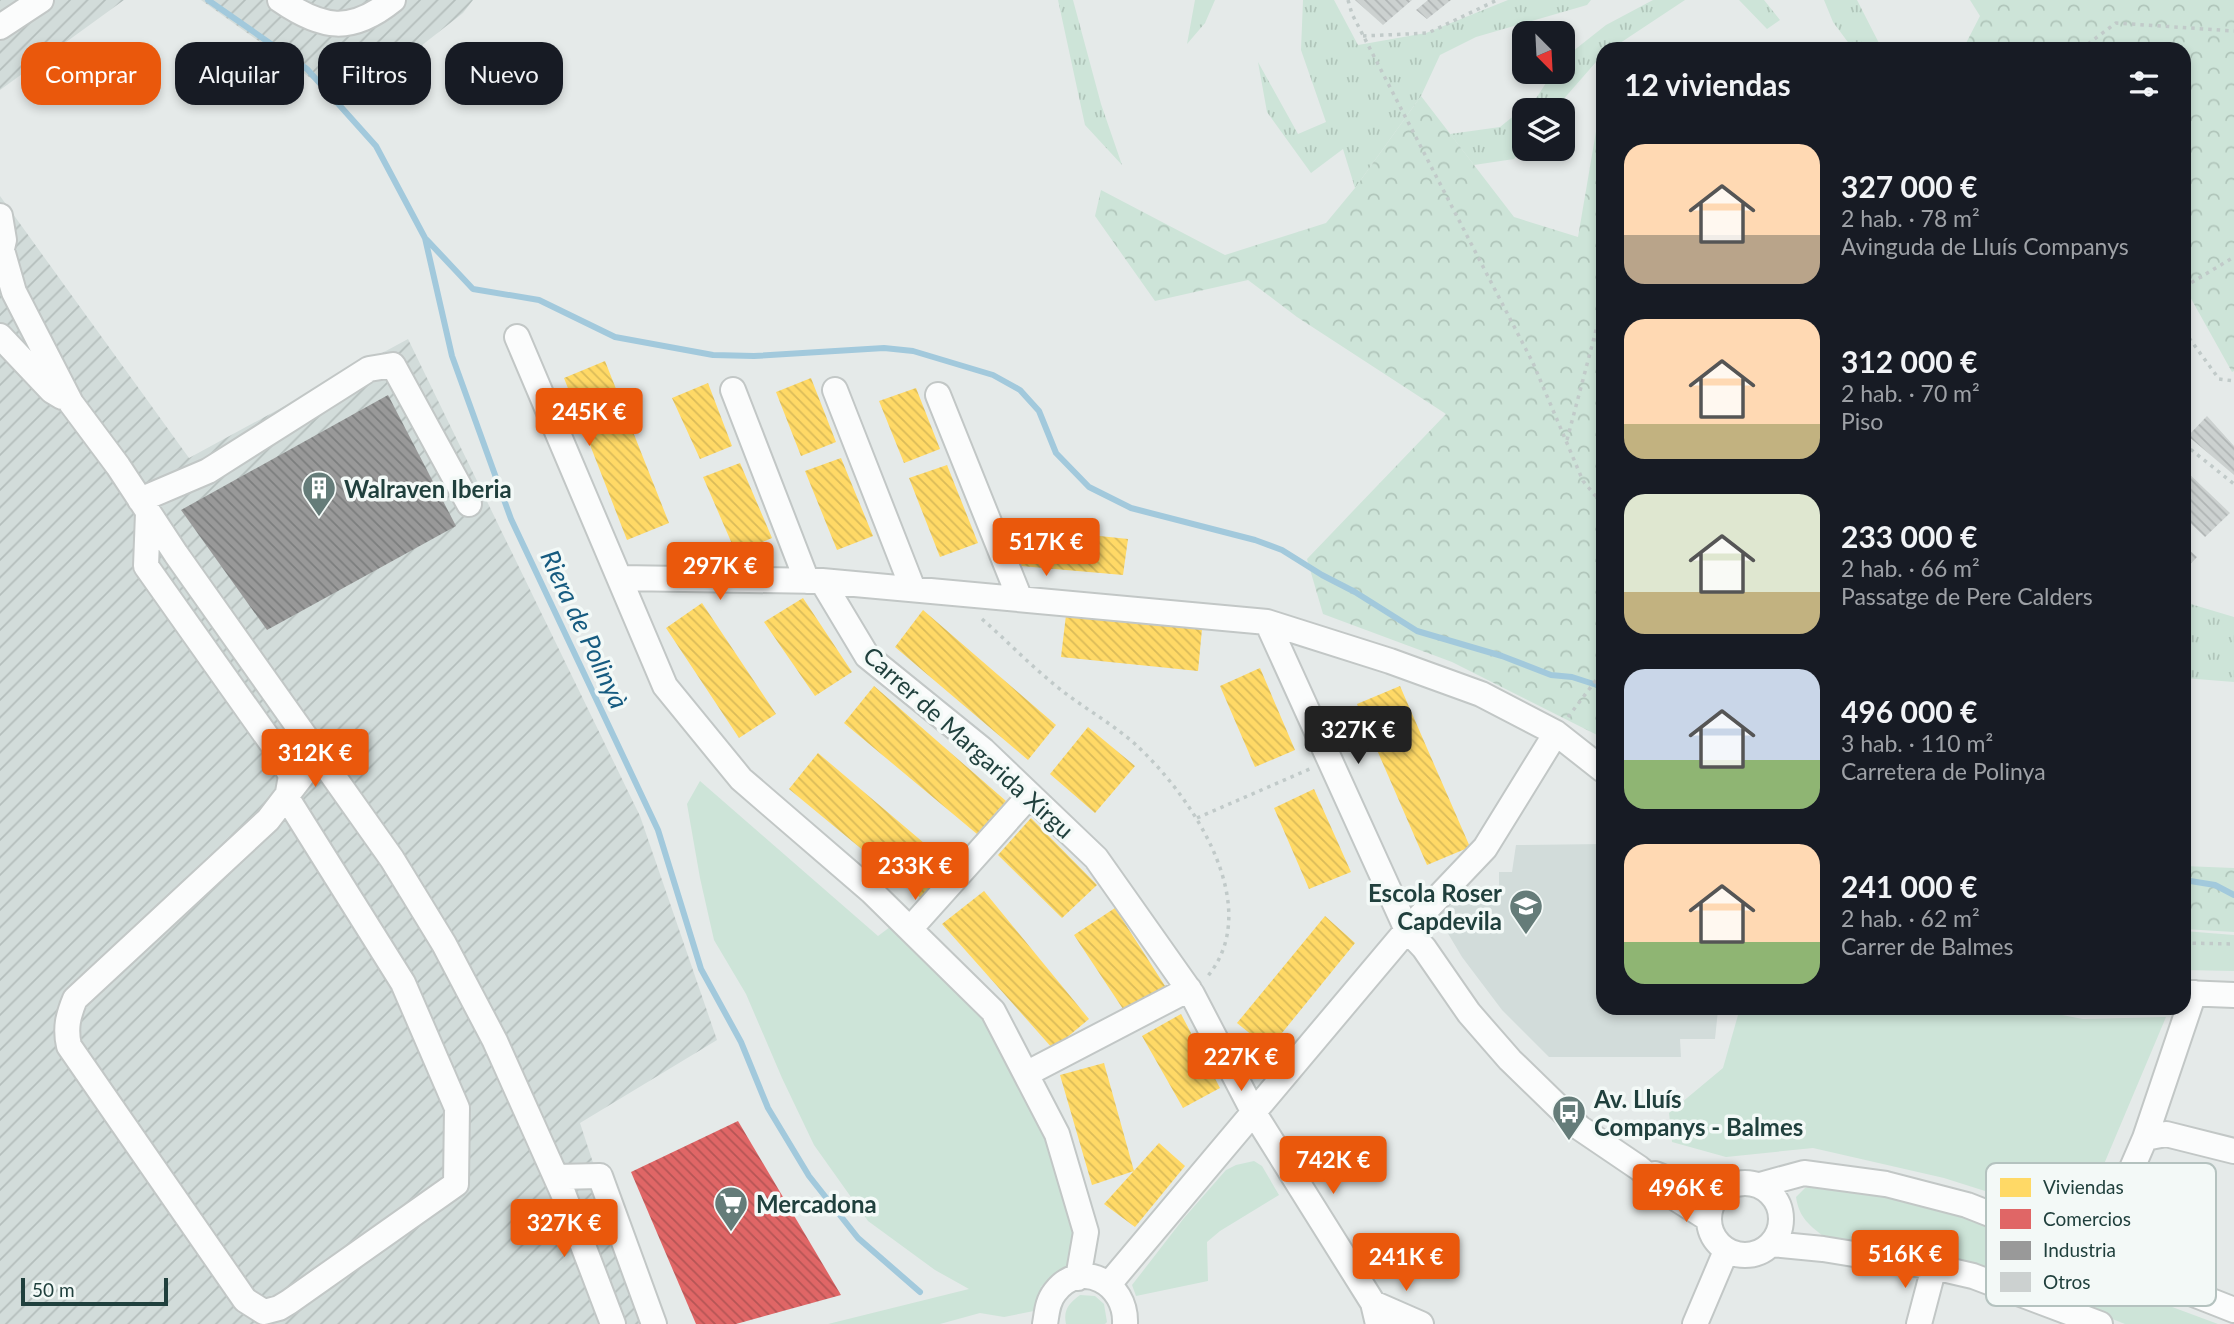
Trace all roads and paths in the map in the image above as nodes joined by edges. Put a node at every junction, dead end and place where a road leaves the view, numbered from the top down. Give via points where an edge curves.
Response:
1 (41, 0) edge
2 (280, 0) edge
3 (393, 0) edge
4 (1348, 0) edge
5 (1497, 0) edge
6 (0, 27) edge
7 (2234, 31) edge
8 (1363, 36) junction
9 (2090, 42) edge
10 (0, 216) edge
11 (1, 254) edge
12 (2234, 257) edge
13 (2191, 283) edge
14 (1596, 327) edge
15 (0, 336) edge
16 (517, 337) dead end
17 (2191, 341) edge
18 (2234, 382) edge
19 (733, 390) dead end
20 (835, 390) dead end
21 (938, 395) dead end
22 (71, 403) junction
23 (1567, 442) junction
24 (2191, 450) edge
25 (2234, 484) edge
26 (1596, 497) edge
27 (469, 504) dead end
28 (144, 507) junction
29 (620, 578) junction
30 (814, 581) junction
31 (912, 589) junction
32 (955, 593) junction
33 (1020, 599) junction
34 (1266, 622) junction
35 (1596, 680) edge
36 (1556, 733) junction
37 (318, 755) junction
38 (1330, 761) junction
39 (1596, 764) edge
40 (1030, 795) junction
41 (287, 798) junction
42 (1197, 818) junction
43 (910, 929) junction
44 (1407, 930) junction
45 (2191, 943) edge
46 (2234, 944) edge
47 (1191, 992) junction
48 (2191, 993) edge
49 (2234, 995) edge
50 (2182, 1015) edge
51 (1026, 1074) junction
52 (1254, 1113) junction
53 (2145, 1138) junction
54 (2234, 1151) edge
55 (2134, 1163) edge
56 (1639, 1168) junction
57 (556, 1177) junction
58 (1759, 1185) junction
59 (1722, 1190) junction
60 (1986, 1213) edge
61 (1782, 1217) junction
62 (1707, 1218) junction
63 (1772, 1244) junction
64 (1823, 1250) junction
65 (1726, 1251) junction
66 (1934, 1267) junction
67 (1078, 1278) junction
68 (1986, 1281) edge
69 (1109, 1284) junction
70 (2216, 1303) edge
71 (2052, 1306) edge
72 (2234, 1310) edge
73 (1376, 1313) edge
74 (613, 1324) edge
75 (654, 1324) edge
76 (1045, 1324) edge
77 (1125, 1324) edge
78 (1421, 1324) edge
79 (1695, 1324) edge
80 (1919, 1324) edge
81 (2100, 1324) edge

1 - 6 street
2 - 3 street via 318,22 335,24 352,23
4 - 8 path
5 - 8 path via 1428,33
7 - 9 path via 2116,23
8 - 23 path via 1534,363
10 - 11 street
11 - 22 street via 14,292
12 - 13 path
14 - 23 path
15 - 22 street via 52,391
16 - 29 street
17 - 18 path via 2219,379
19 - 30 street, Carrer de Margarida Xirgu
20 - 31 street
21 - 33 street
22 - 28 street
23 - 26 path via 1583,481
24 - 25 path
27 - 28 street via 393,365 369,369
28 - 37 street
28 - 41 street via 146,566 280,755 291,776
29 - 30 street
29 - 43 street via 665,686 741,779
30 - 31 street
30 - 40 street, Carrer de Margarida Xirgu via 867,656 983,750
31 - 32 street
32 - 33 street
32 - 42 path via 1050,682 1134,743
33 - 34 street
34 - 36 street via 1480,694
34 - 38 street
35 - 36 path
36 - 39 street
36 - 44 street via 1485,848
37 - 41 street
37 - 57 street via 392,859 444,944 495,1041
38 - 42 path
38 - 44 street
40 - 43 street
40 - 47 street, Carrer de Margarida Xirgu via 1096,858
41 - 41 street via 75,999 66,1034 69,1046 245,1300 264,1312 289,1302 456,1184 457,1172 457,1108 403,983
42 - 47 path via 1218,862 1228,931 1218,964
43 - 51 street via 993,1011
44 - 52 street
44 - 56 street via 1510,1060 1580,1128
45 - 46 path
47 - 51 street
47 - 52 street, Carrer de Margarida Xirgu
48 - 49 street
50 - 53 street
51 - 67 street via 1056,1134 1086,1232
52 - 69 street
52 - 73 street, Carrer de Margarida Xirgu
53 - 54 street via 2166,1134
53 - 55 street
56 - 59 street via 1672,1181
56 - 62 street
57 - 74 street
57 - 75 street via 600,1176
58 - 59 street via 1744,1182
58 - 60 street via 1804,1173 1886,1184
58 - 61 street via 1775,1198
59 - 62 street via 1712,1201
61 - 63 street
61 - 64 street
62 - 65 street via 1715,1242
63 - 64 street
63 - 65 street via 1753,1255
64 - 66 street
65 - 79 street
66 - 68 street
66 - 80 street
67 - 69 street via 1097,1278
67 - 76 street via 1055,1292
69 - 77 street via 1120,1295
70 - 72 street
71 - 81 street
73 - 78 street

